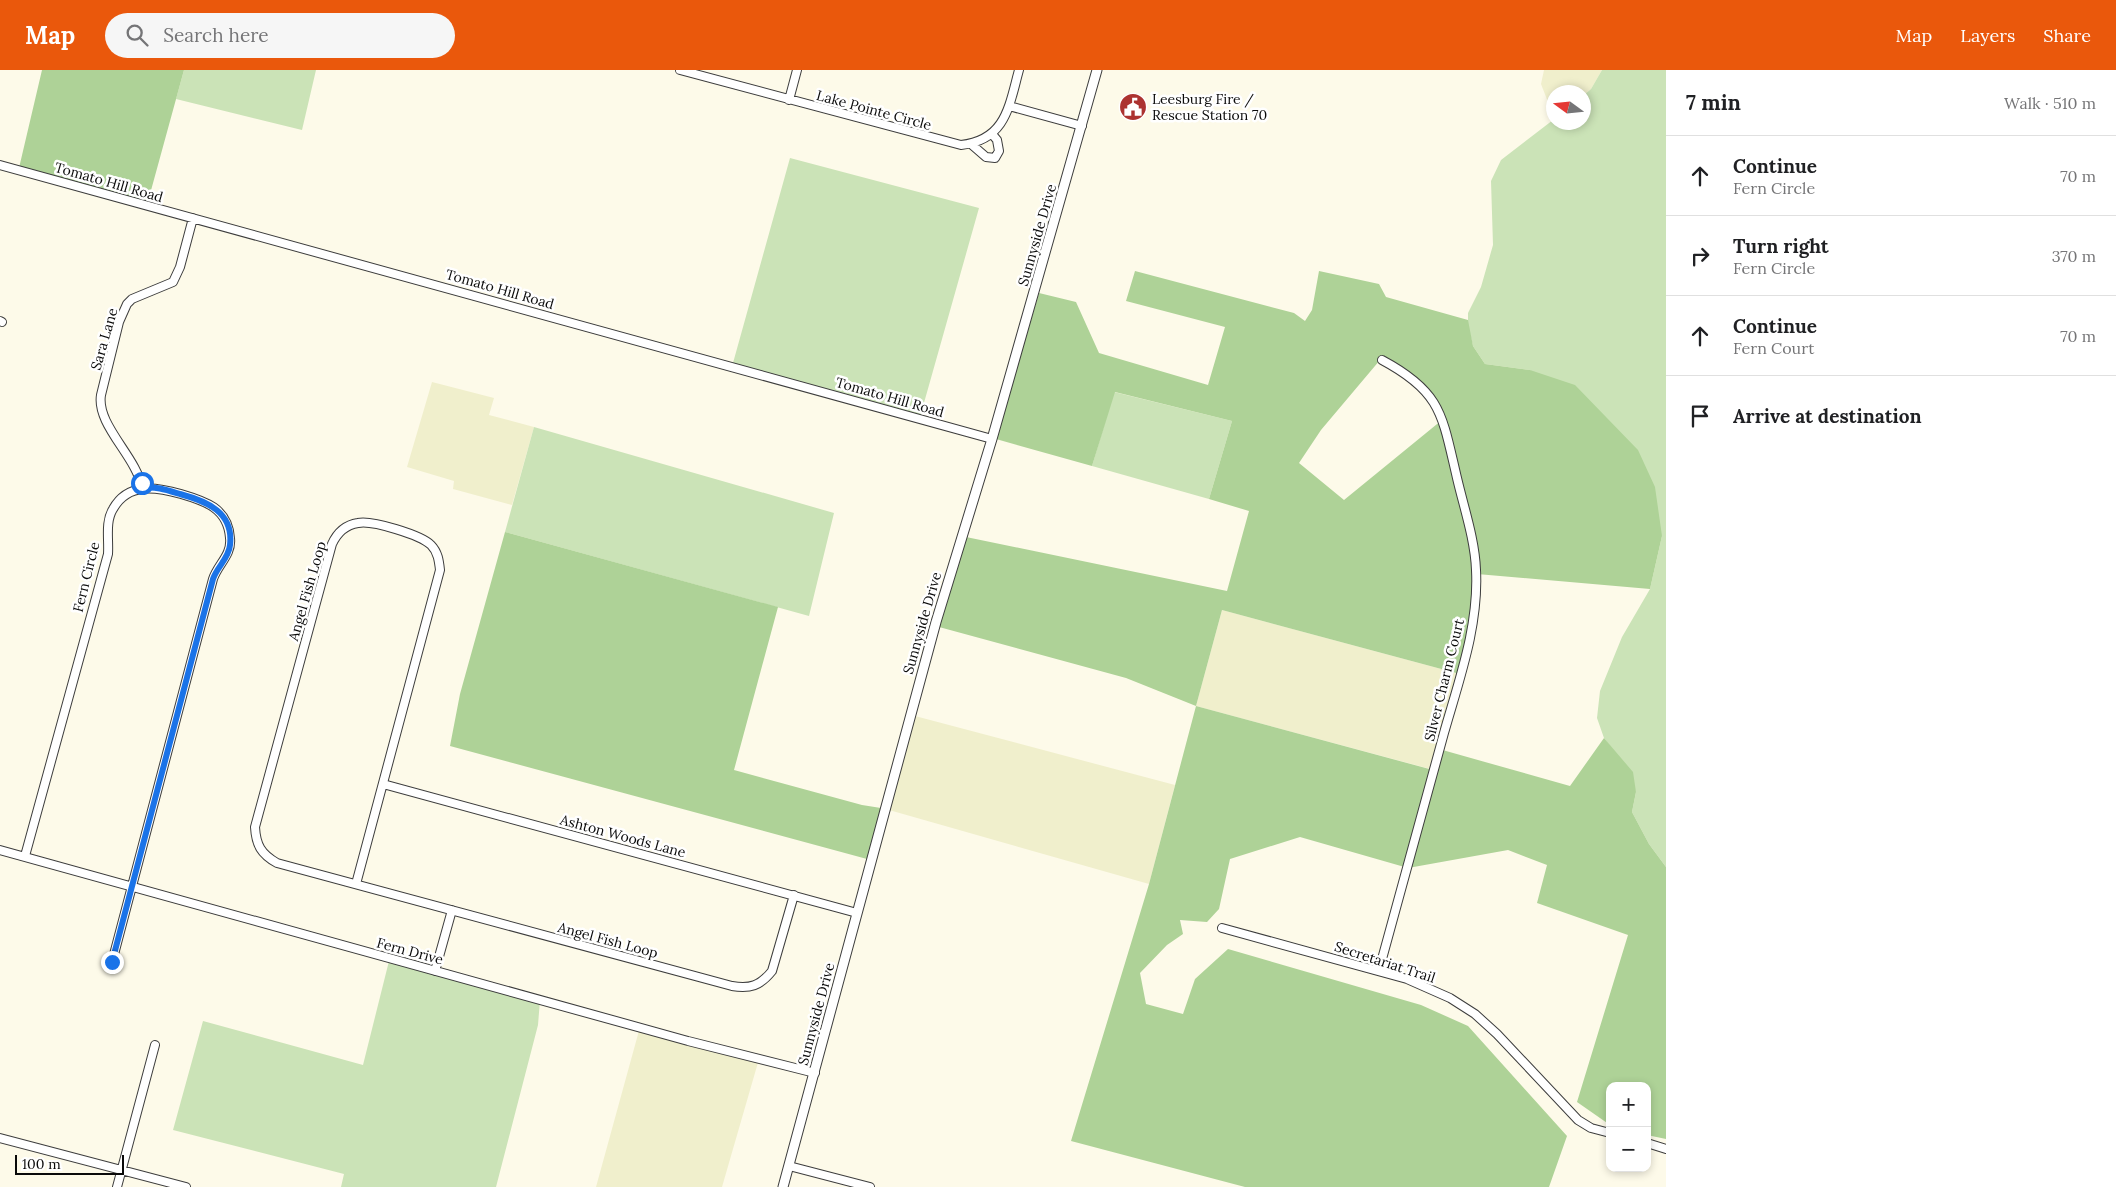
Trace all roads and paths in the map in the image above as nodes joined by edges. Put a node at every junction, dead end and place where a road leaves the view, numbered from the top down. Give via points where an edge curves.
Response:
1 (680, 70) edge
2 (797, 70) edge
3 (1019, 70) edge
4 (1097, 70) edge
5 (689, 71) edge
6 (789, 100) junction
7 (1009, 106) junction
8 (1082, 126) junction
9 (992, 134) junction
10 (971, 144) junction
11 (0, 165) edge
12 (193, 218) junction
13 (1382, 360) dead end
14 (992, 439) junction
15 (142, 488) junction
16 (383, 784) junction
17 (0, 850) edge
18 (26, 856) junction
19 (356, 884) junction
20 (130, 886) junction
21 (794, 895) junction
22 (452, 910) junction
23 (857, 912) junction
24 (1222, 928) dead end
25 (112, 962) dead end
26 (1379, 970) junction
27 (435, 971) junction
28 (155, 1045) dead end
29 (815, 1073) junction
30 (1606, 1132) edge
31 (0, 1138) edge
32 (1651, 1145) edge
33 (1666, 1149) edge
34 (789, 1166) junction
35 (121, 1170) junction
36 (117, 1187) edge
37 (186, 1187) edge
38 (783, 1187) edge
39 (870, 1187) edge

1 - 5 street, Lake Pointe Circle
2 - 6 street
3 - 7 street, Lake Pointe Circle
4 - 8 street, Sunnyside Drive
5 - 6 street, Lake Pointe Circle
6 - 10 street, Lake Pointe Circle via 952,144
7 - 8 street
7 - 9 street, Lake Pointe Circle via 1003,122
8 - 14 street, Sunnyside Drive
9 - 10 street, Lake Pointe Circle
9 - 10 street via 999,146 994,158 986,157
11 - 12 street, Tomato Hill Road
12 - 14 street, Tomato Hill Road
12 - 15 street, Sara Lane via 173,282 132,299 123,311 101,395 101,408 135,468
13 - 26 street, Silver Charm Court via 1410,375 1426,390 1445,428 1476,569 1476,595 1465,657
14 - 23 street, Sunnyside Drive via 936,622
15 - 18 street, Fern Circle via 121,499 109,518 108,554
15 - 20 street via 157,488 211,504 228,526 230,546 213,579
16 - 19 street, Angel Fish Loop
16 - 19 street, Angel Fish Loop via 440,570 436,551 420,537 357,523 344,528 332,544 255,827 260,850 268,858
16 - 21 street, Ashton Woods Lane
17 - 18 street, Fern Drive
18 - 20 street, Fern Drive
19 - 22 street, Angel Fish Loop
20 - 25 street
20 - 27 street, Fern Drive
21 - 22 street, Angel Fish Loop via 772,971 764,981 744,988
21 - 23 street, Ashton Woods Lane
22 - 27 street
23 - 29 street, Sunnyside Drive
24 - 26 street, Secretariat Trail
26 - 30 street, Secretariat Trail via 1431,988 1475,1014 1578,1120
27 - 29 street, Fern Drive via 697,1044
28 - 35 street
29 - 34 street, Sunnyside Drive
31 - 35 street
32 - 33 street
34 - 38 street, Sunnyside Drive
34 - 39 street
35 - 36 street
35 - 37 street

